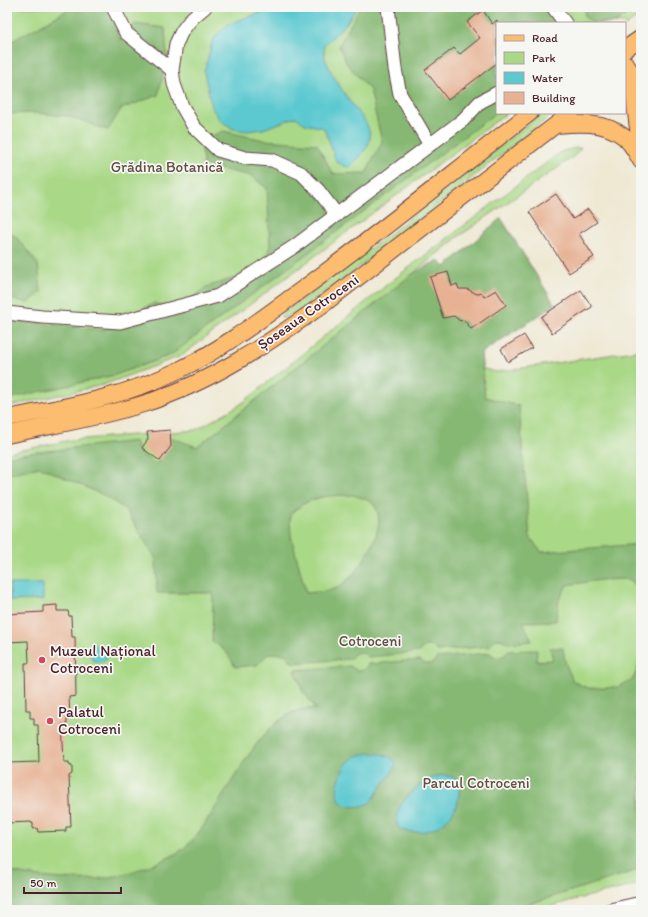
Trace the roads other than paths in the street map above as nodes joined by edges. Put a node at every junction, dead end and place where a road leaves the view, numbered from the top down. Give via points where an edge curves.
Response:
1 (113, 7) edge
2 (205, 7) edge
3 (388, 7) edge
4 (554, 7) edge
5 (563, 22) edge
6 (641, 38) edge
7 (626, 48) edge
8 (630, 69) edge
9 (172, 70) junction
10 (496, 94) edge
11 (529, 114) edge
12 (570, 114) edge
13 (554, 126) junction
14 (430, 145) junction
15 (641, 153) edge
16 (641, 161) edge
17 (337, 214) junction
18 (7, 313) edge
19 (7, 418) edge
20 (7, 435) edge
21 (641, 903) edge
22 (613, 910) edge

1 - 9 street via 126,33
2 - 9 street via 182,31 176,44
3 - 14 street via 400,94
4 - 5 street
6 - 7 main road
8 - 15 main road
9 - 17 street via 182,106 194,127 218,150 245,158 272,160 301,173
10 - 14 street via 480,102 463,120
11 - 19 main road, Șoseaua Cotroceni via 329,271 212,353 134,389 77,405
12 - 13 main road, Șoseaua Cotroceni
13 - 16 main road via 582,123 609,128 622,135
13 - 20 main road, Șoseaua Cotroceni via 325,303 234,362 192,384 144,404 84,420
14 - 17 street
17 - 18 street via 295,246 218,296 120,322
21 - 22 street

